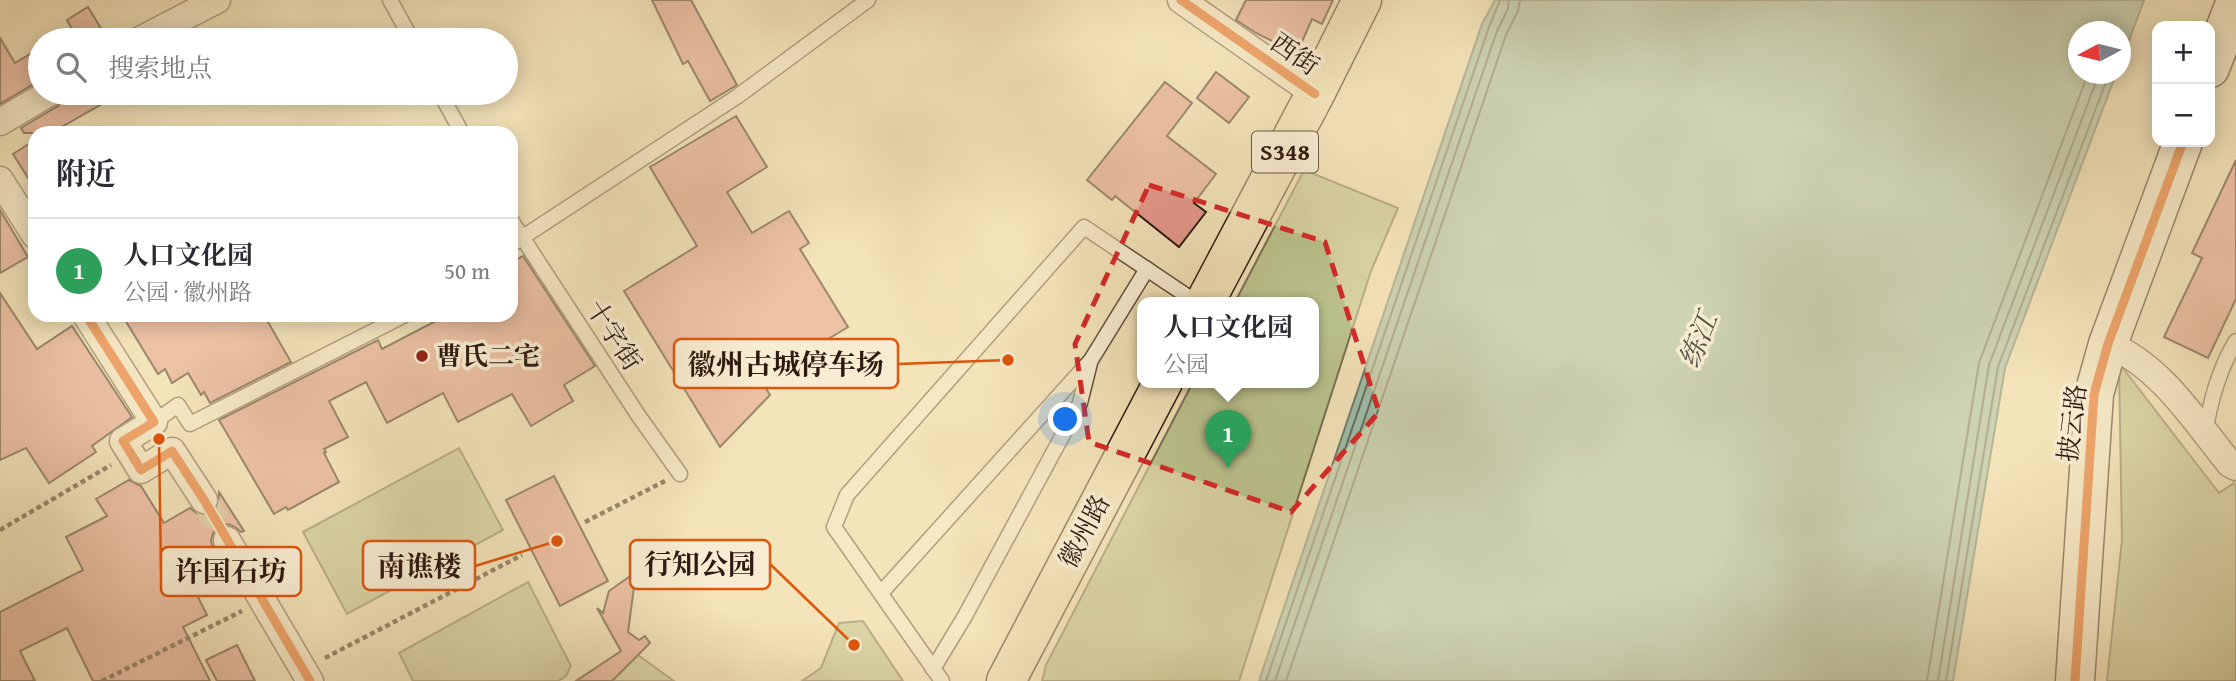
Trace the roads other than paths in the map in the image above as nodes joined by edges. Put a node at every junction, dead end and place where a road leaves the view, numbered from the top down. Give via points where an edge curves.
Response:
1 (217, 0) edge
2 (390, 0) edge
3 (868, 0) edge
4 (1181, 0) edge
5 (1362, 0) edge
6 (2236, 1) edge
7 (163, 28) edge
8 (405, 28) edge
9 (2215, 55) edge
10 (1315, 94) junction
11 (29, 105) edge
12 (447, 105) edge
13 (0, 122) edge
14 (458, 126) edge
15 (2181, 147) edge
16 (0, 180) edge
17 (28, 224) edge
18 (518, 241) edge
19 (518, 245) edge
20 (1147, 269) junction
21 (1189, 297) edge
22 (1208, 297) edge
23 (90, 322) edge
24 (391, 322) edge
25 (2236, 341) edge
26 (2108, 344) junction
27 (1091, 360) junction
28 (1160, 388) edge
29 (153, 422) junction
30 (2205, 433) junction
31 (2236, 467) edge
32 (680, 474) road end
33 (204, 500) tunnel mouth
34 (227, 540) tunnel mouth
35 (881, 593) junction
36 (938, 675) edge
37 (306, 676) edge
38 (1006, 681) edge
39 (2075, 681) edge

1 - 7 street
2 - 8 lane
3 - 18 lane via 738,96
4 - 10 street, 西街
5 - 10 main road, S348
6 - 9 street
10 - 22 main road, S348
11 - 13 street
12 - 14 lane
15 - 26 street, 披云路
16 - 17 street
19 - 32 lane, 十字街
20 - 21 lane
20 - 27 lane
20 - 35 lane via 1084,227 847,495 834,527
23 - 29 street
24 - 29 lane via 190,424 178,405
25 - 30 lane via 2224,361
26 - 30 street via 2156,373
26 - 39 street, 披云路 via 2090,417
27 - 35 lane
27 - 36 lane via 1080,403
28 - 38 main road, 徽州路
29 - 33 street via 123,441 141,470 172,450
30 - 31 street
34 - 37 street
35 - 36 lane

